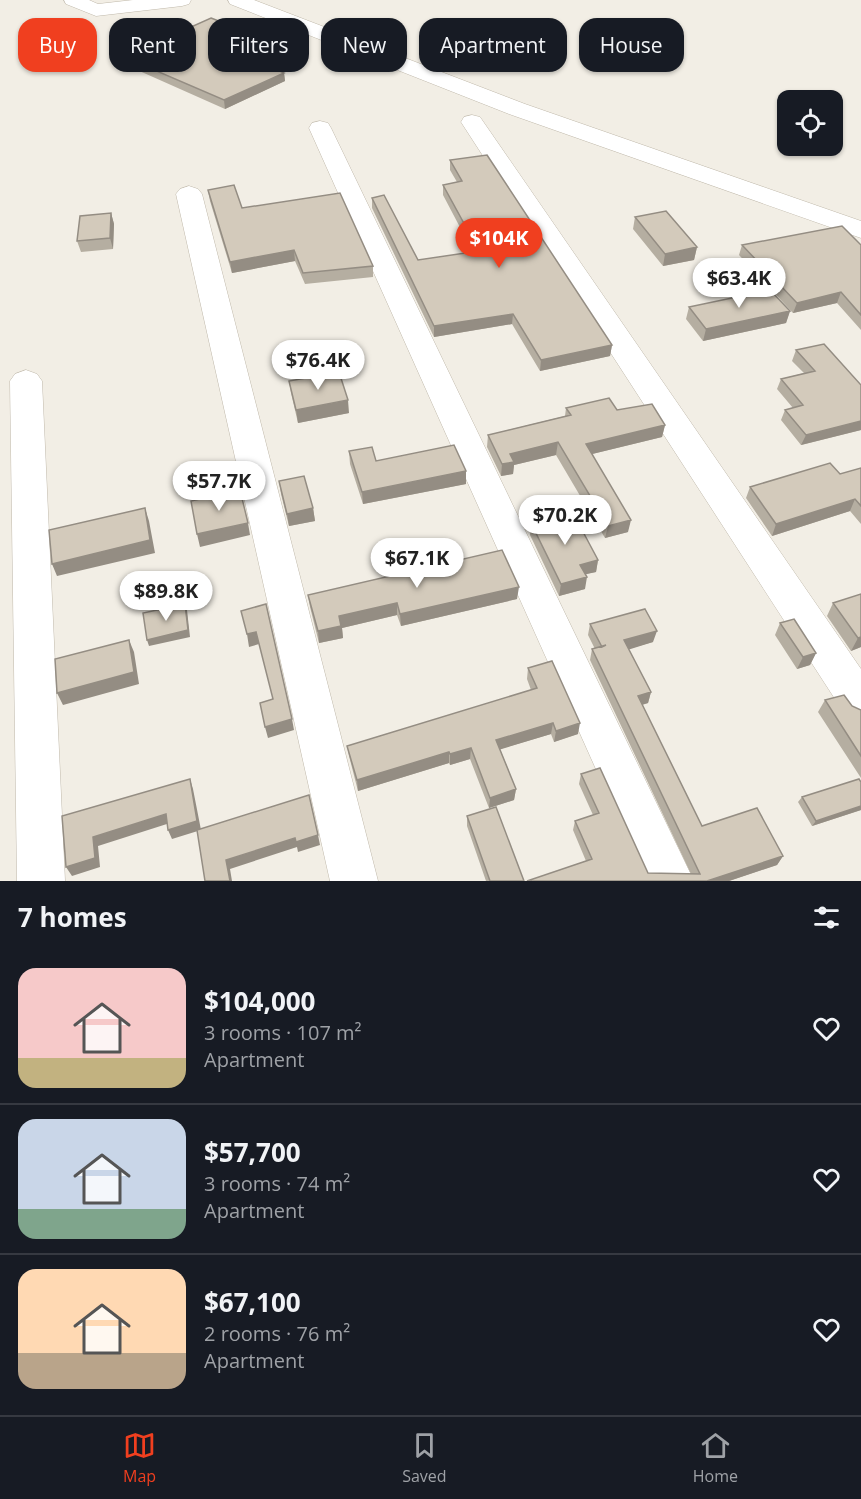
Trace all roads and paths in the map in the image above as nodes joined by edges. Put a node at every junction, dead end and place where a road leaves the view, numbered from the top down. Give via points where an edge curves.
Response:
1 (73, 0) edge
2 (182, 0) edge
3 (237, 0) edge
4 (472, 122) dead end
5 (320, 128) dead end
6 (189, 194) dead end
7 (861, 230) edge
8 (26, 381) dead end
9 (861, 704) edge
10 (41, 881) edge
11 (354, 881) edge
12 (670, 881) edge

1 - 2 street via 96,10
3 - 7 street via 517,109
4 - 9 street
5 - 12 street
6 - 11 street
8 - 10 street

